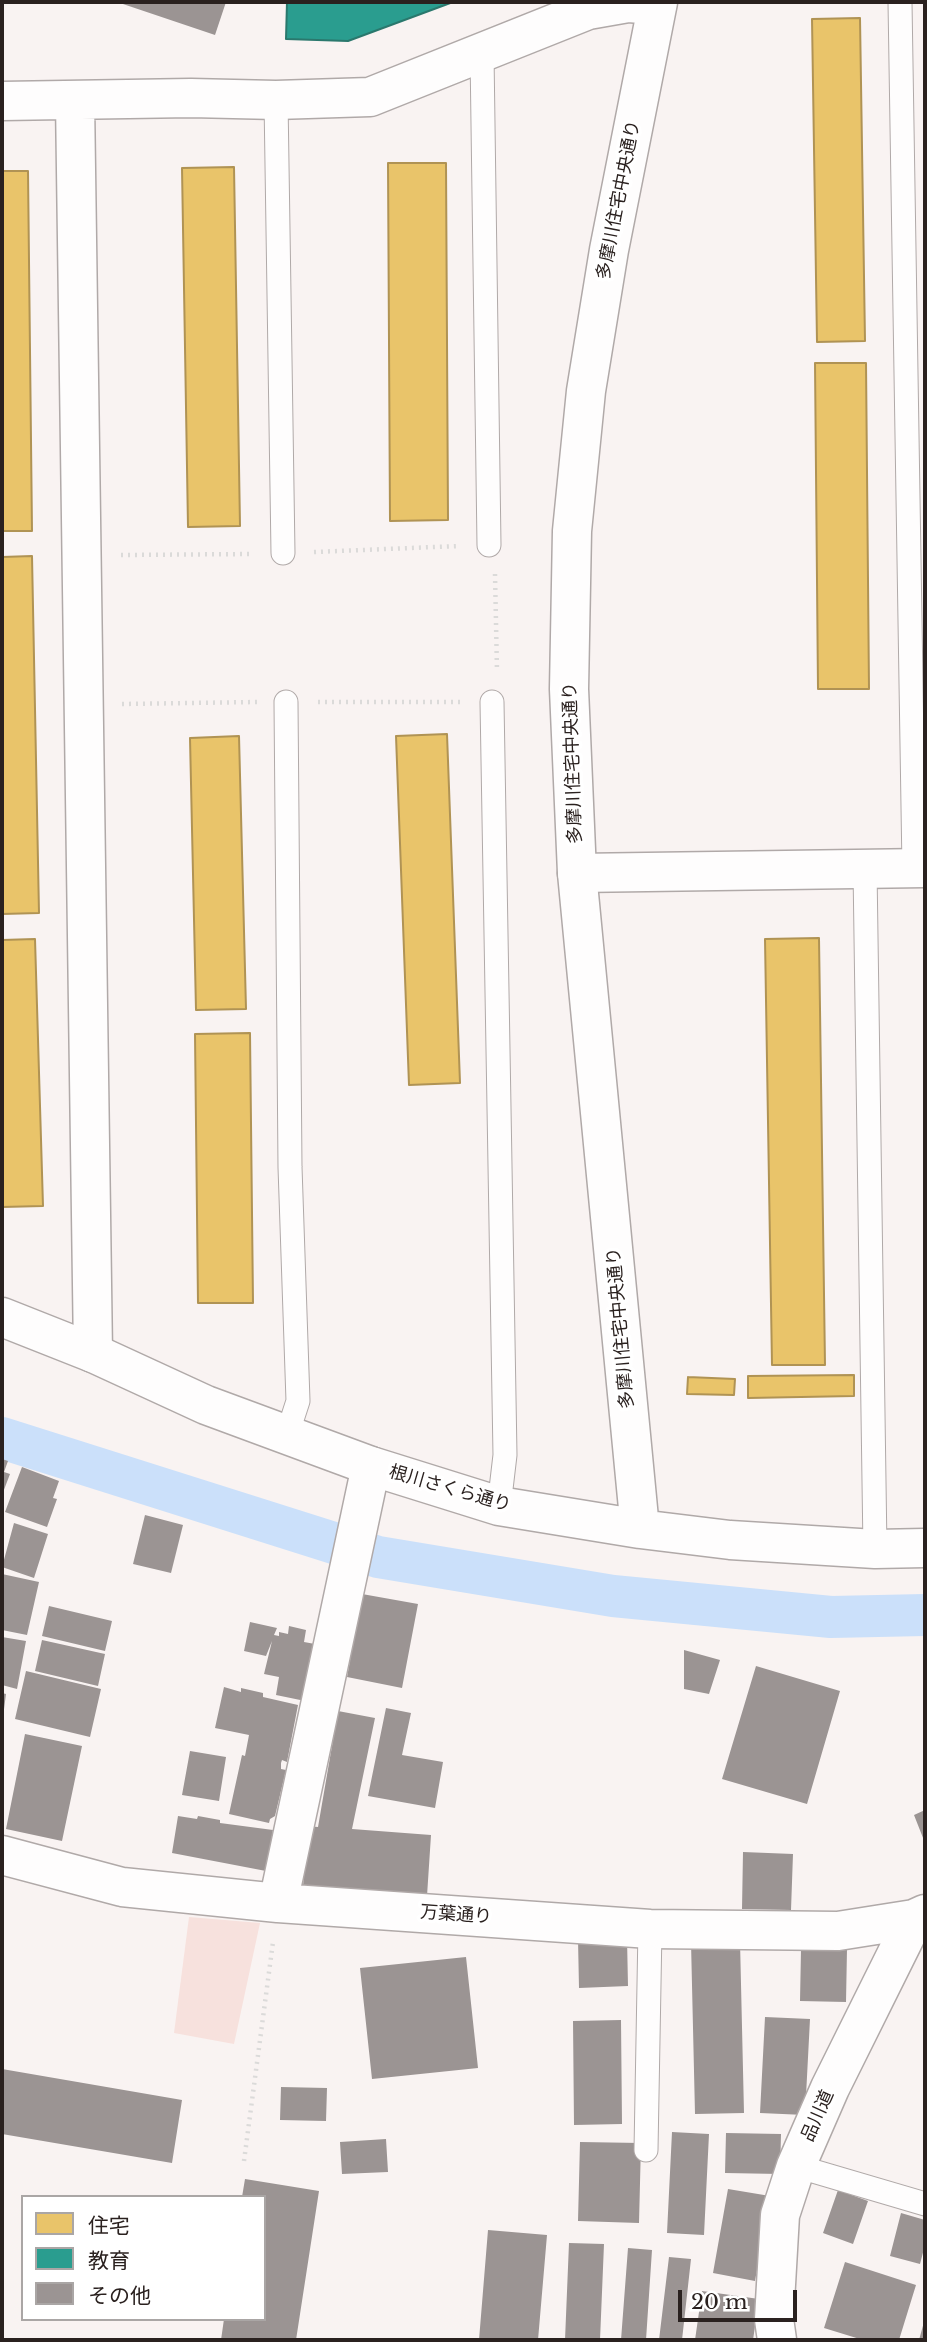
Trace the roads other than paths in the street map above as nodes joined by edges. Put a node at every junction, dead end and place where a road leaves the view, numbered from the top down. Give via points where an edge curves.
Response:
1 (900, 2) edge
2 (658, 3) edge
3 (482, 54) junction
4 (75, 100) junction
5 (276, 100) junction
6 (2, 101) edge
7 (489, 545) road end
8 (283, 553) dead end
9 (286, 702) dead end
10 (492, 702) road end
11 (919, 868) edge
12 (865, 869) junction
13 (577, 873) junction
14 (2, 1317) edge
15 (93, 1353) junction
16 (287, 1435) junction
17 (371, 1466) junction
18 (499, 1506) junction
19 (640, 1529) junction
20 (925, 1548) edge
21 (875, 1549) junction
22 (2, 1855) edge
23 (278, 1902) junction
24 (920, 1917) edge
25 (650, 1929) junction
26 (646, 2150) dead end
27 (796, 2166) junction
28 (925, 2204) edge
29 (777, 2340) edge

1 - 11 lane
2 - 3 street via 588,10
2 - 13 street, 多摩川住宅中央通り via 604,276 586,391 572,531 569,689
3 - 5 street via 370,97
3 - 7 lane
4 - 5 street
4 - 6 street
4 - 15 street
5 - 8 lane
9 - 16 lane via 290,1167 298,1401
10 - 18 lane via 505,1455
11 - 12 street
12 - 13 street
12 - 21 lane
13 - 19 street, 多摩川住宅中央通り
14 - 15 street, 根川さくら通り
15 - 16 street, 根川さくら通り via 206,1405
16 - 17 street, 根川さくら通り
17 - 18 street, 根川さくら通り
17 - 23 street
18 - 19 street, 根川さくら通り
19 - 21 street, 根川さくら通り
20 - 21 street, 根川さくら通り
22 - 23 street, 万葉通り via 122,1887
23 - 25 street, 万葉通り
24 - 25 street, 万葉通り via 838,1931
24 - 27 street, 品川道 via 830,2088
25 - 26 lane
27 - 28 lane
27 - 29 street, 品川道 via 780,2215 774,2319

